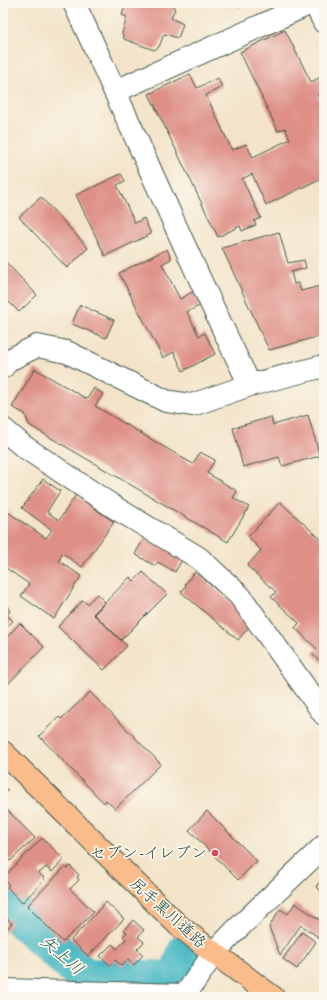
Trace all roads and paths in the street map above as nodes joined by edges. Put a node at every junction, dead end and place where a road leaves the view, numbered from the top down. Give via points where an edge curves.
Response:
1 (74, 3) edge
2 (311, 3) edge
3 (315, 3) edge
4 (324, 22) edge
5 (116, 91) junction
6 (324, 366) edge
7 (3, 367) edge
8 (250, 385) junction
9 (3, 429) edge
10 (324, 714) edge
11 (3, 752) edge
12 (324, 846) edge
13 (214, 954) junction
14 (3, 990) edge
15 (151, 996) edge
16 (273, 997) edge

1 - 5 street
2 - 5 street
3 - 4 street
5 - 8 street
6 - 8 street
7 - 8 street via 9,360 37,346 67,352 166,401 192,405
9 - 10 street via 23,446 114,507 199,558 240,596
11 - 13 main road, 尻手黒川道路 via 178,925
12 - 13 street
13 - 15 street via 185,995
13 - 16 main road, 尻手黒川道路
14 - 15 street

